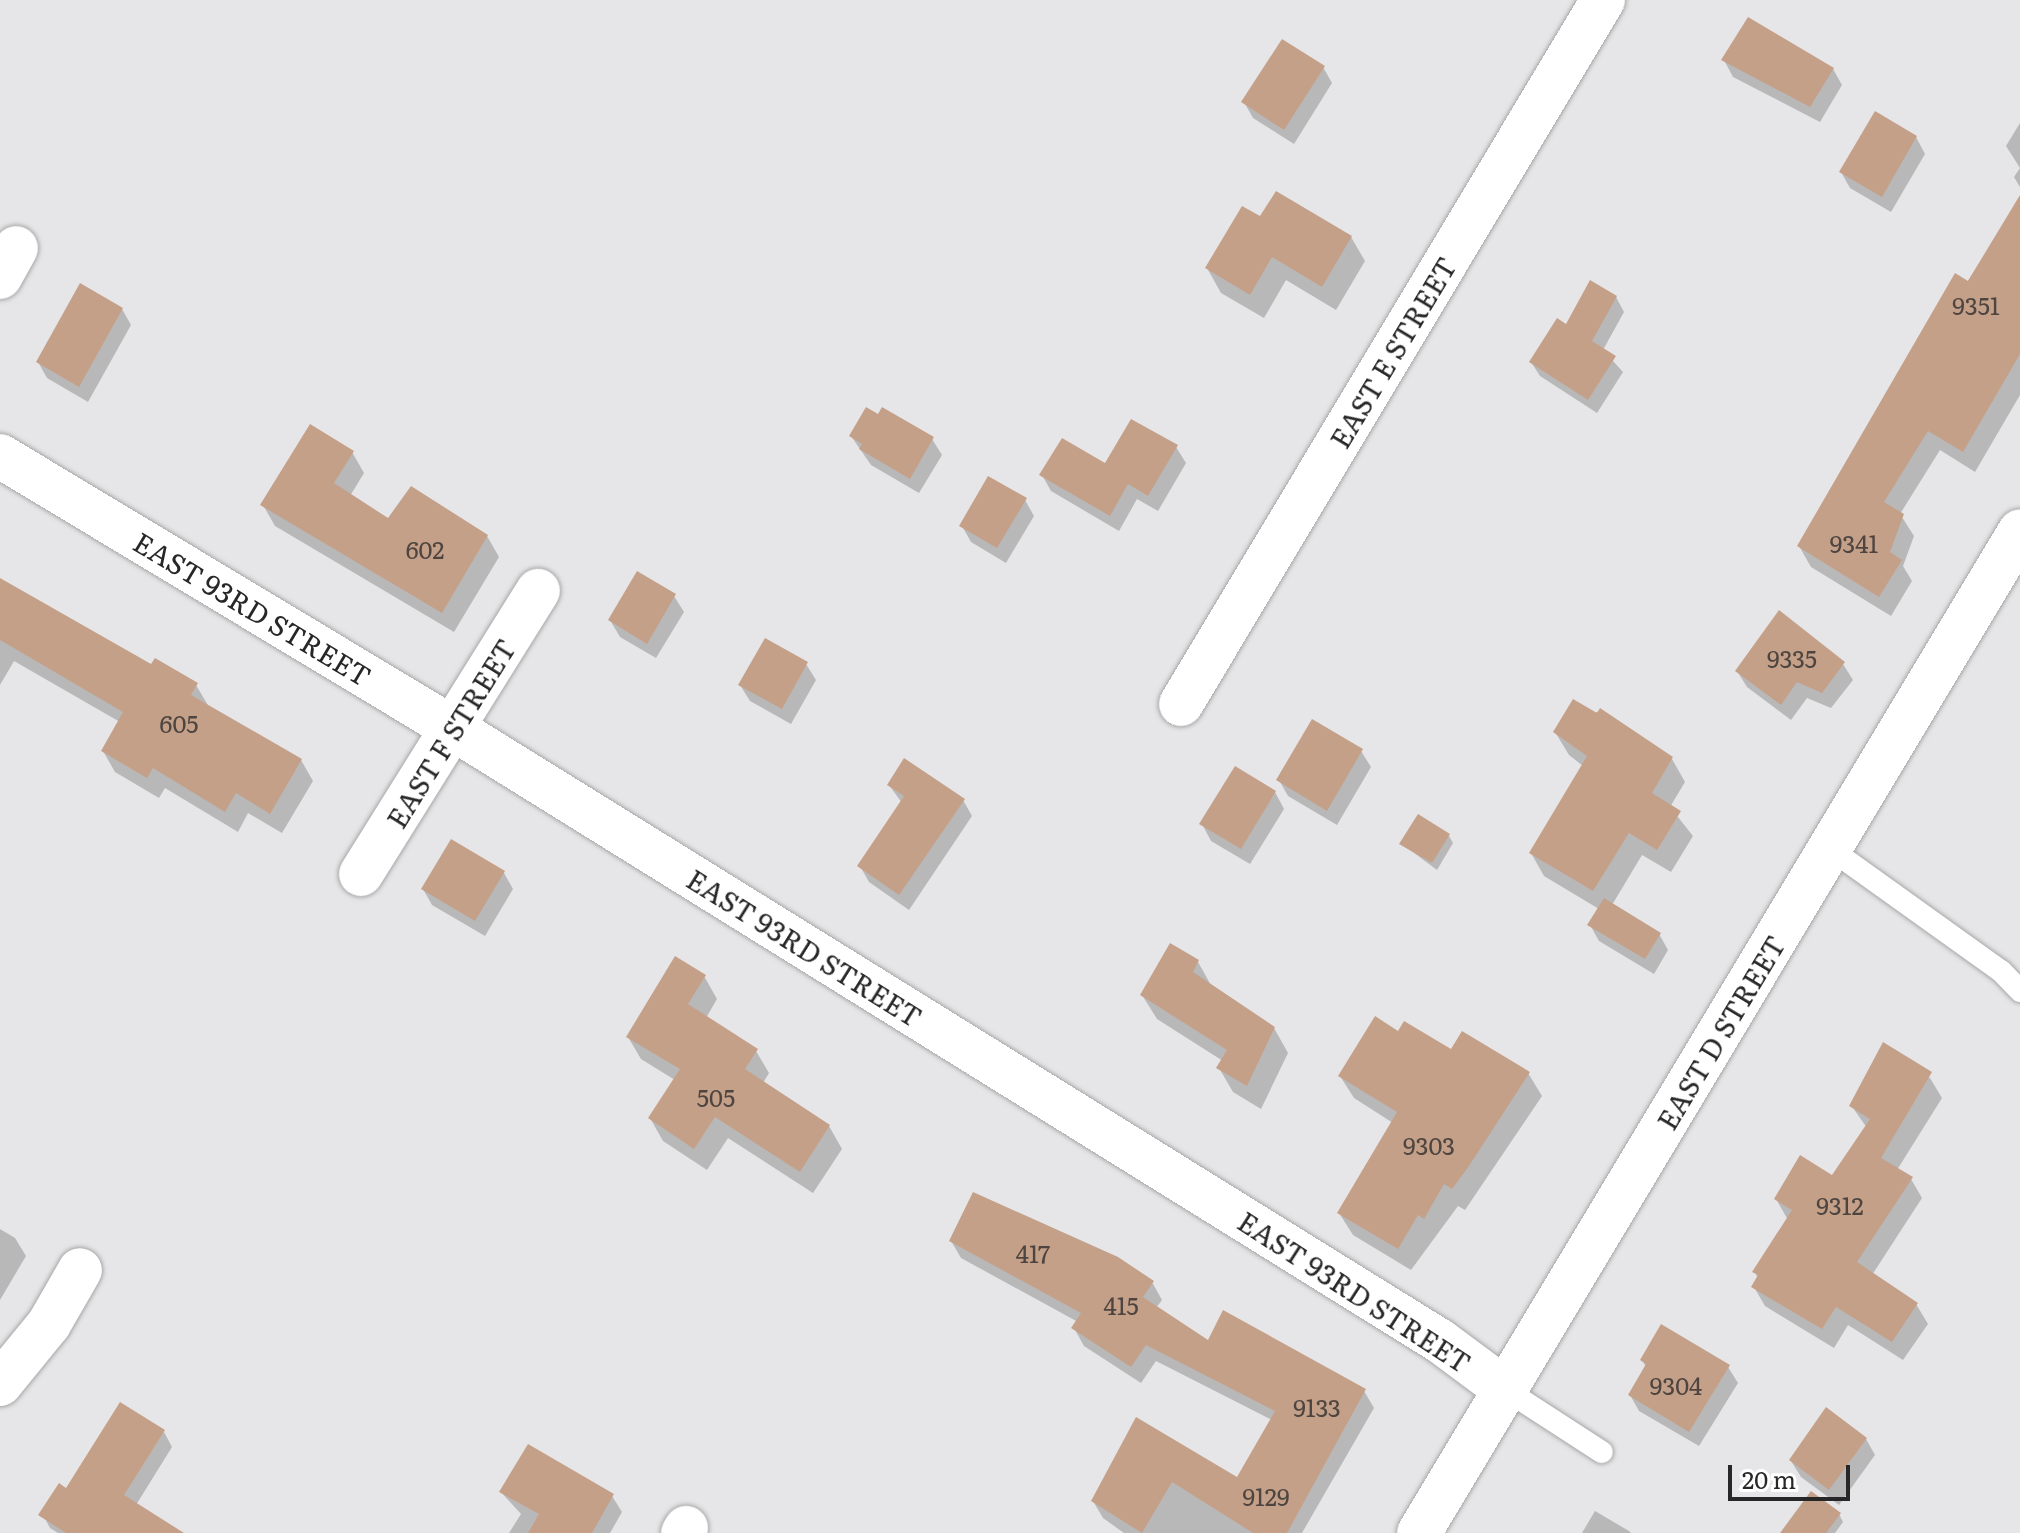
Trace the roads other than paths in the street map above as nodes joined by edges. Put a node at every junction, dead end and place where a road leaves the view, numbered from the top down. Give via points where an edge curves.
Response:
1 (1603, 0) edge
2 (0, 456) edge
3 (2020, 531) edge
4 (538, 591) dead end
5 (1181, 704) dead end
6 (454, 729) junction
7 (1829, 848) junction
8 (361, 874) dead end
9 (2020, 991) edge
10 (80, 1270) dead end
11 (0, 1384) edge
12 (1506, 1390) junction
13 (1602, 1452) dead end
14 (1419, 1533) edge

1 - 5 street, EAST E STREET
2 - 6 street, EAST 93RD STREET
3 - 7 street, EAST D STREET
4 - 6 street, EAST F STREET
6 - 8 street, EAST F STREET
6 - 12 street, EAST 93RD STREET via 1440,1341
7 - 9 lane via 2001,971
7 - 12 street, EAST D STREET
10 - 11 street via 49,1324
12 - 13 lane, EAST 93RD STREET
12 - 14 street, EAST D STREET

